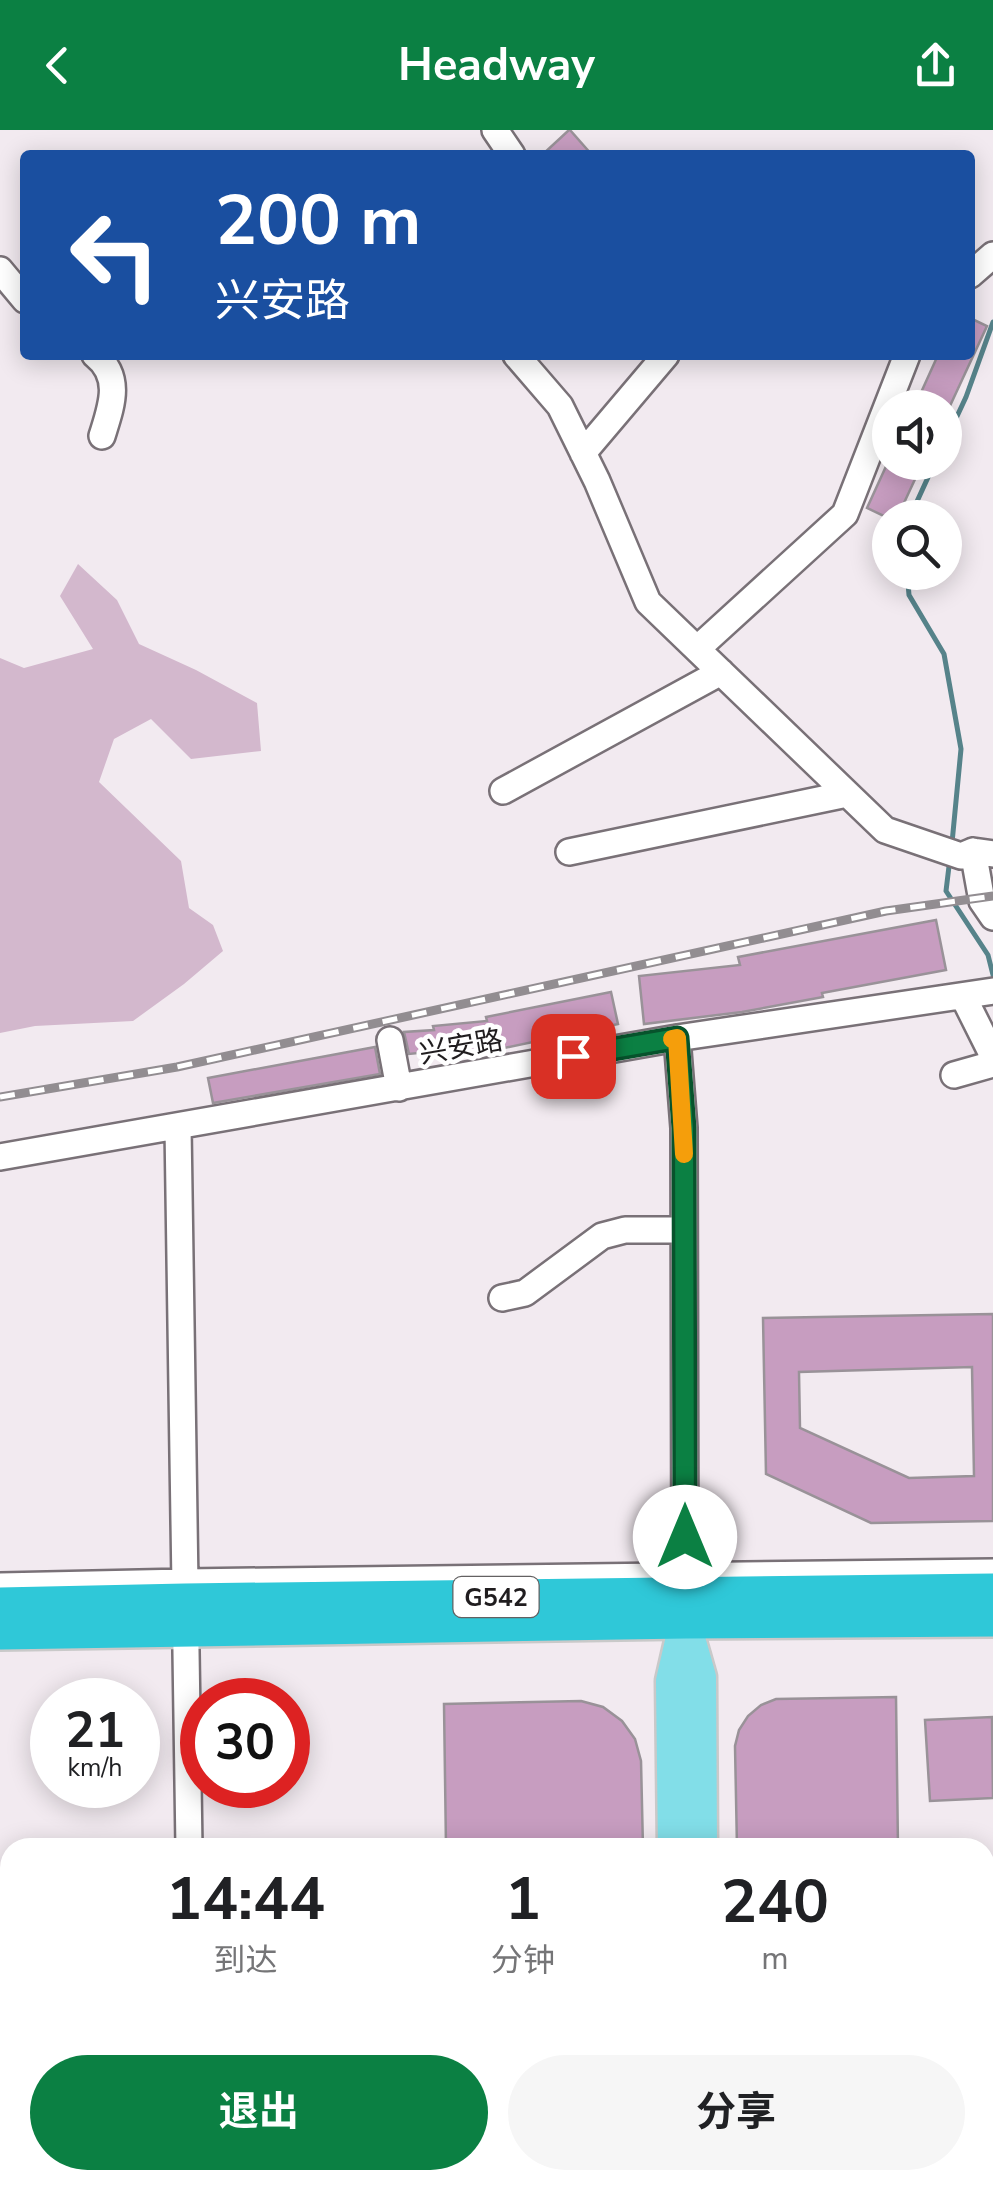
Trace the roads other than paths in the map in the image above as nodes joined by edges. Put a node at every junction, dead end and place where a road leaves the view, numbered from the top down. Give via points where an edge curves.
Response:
1 (0, 270) edge
2 (20, 294) edge
3 (101, 360) edge
4 (520, 360) edge
5 (662, 360) edge
6 (905, 360) edge
7 (102, 436) dead end
8 (583, 453) junction
9 (697, 649) junction
10 (722, 672) junction
11 (503, 791) dead end
12 (848, 794) junction
13 (569, 852) dead end
14 (967, 853) edge
15 (993, 917) edge
16 (976, 994) edge
17 (677, 1038) junction
18 (390, 1040) dead end
19 (993, 1063) edge
20 (954, 1075) dead end
21 (399, 1088) junction
22 (178, 1127) junction
23 (0, 1157) edge
24 (684, 1230) junction
25 (502, 1298) dead end
26 (993, 1572) edge
27 (0, 1586) edge
28 (993, 1592) edge
29 (685, 1597) junction
30 (185, 1604) junction
31 (0, 1606) edge
32 (993, 1619) edge
33 (0, 1632) edge
34 (189, 1838) edge
35 (673, 1838) edge
36 (702, 1838) edge

1 - 2 street
3 - 7 street via 113,402
4 - 8 street via 560,406
5 - 8 street
6 - 9 street via 845,514
8 - 9 street via 648,602
9 - 10 street
10 - 11 street
10 - 12 street
12 - 13 street
12 - 14 street via 885,830
14 - 15 street
16 - 17 street, 兴安路
16 - 19 street
17 - 21 street, 兴安路
17 - 24 street
18 - 21 street
19 - 20 street
21 - 22 street, 兴安路
22 - 23 street, 兴安路
22 - 30 street
24 - 25 street via 602,1236 524,1293
24 - 29 street
26 - 29 street
27 - 30 street
28 - 29 highway, G542
29 - 30 highway, G542
29 - 32 highway, G542
29 - 35 main road via 670,1682
29 - 36 main road via 701,1677
30 - 31 highway, G542
30 - 33 highway, G542
30 - 34 street

